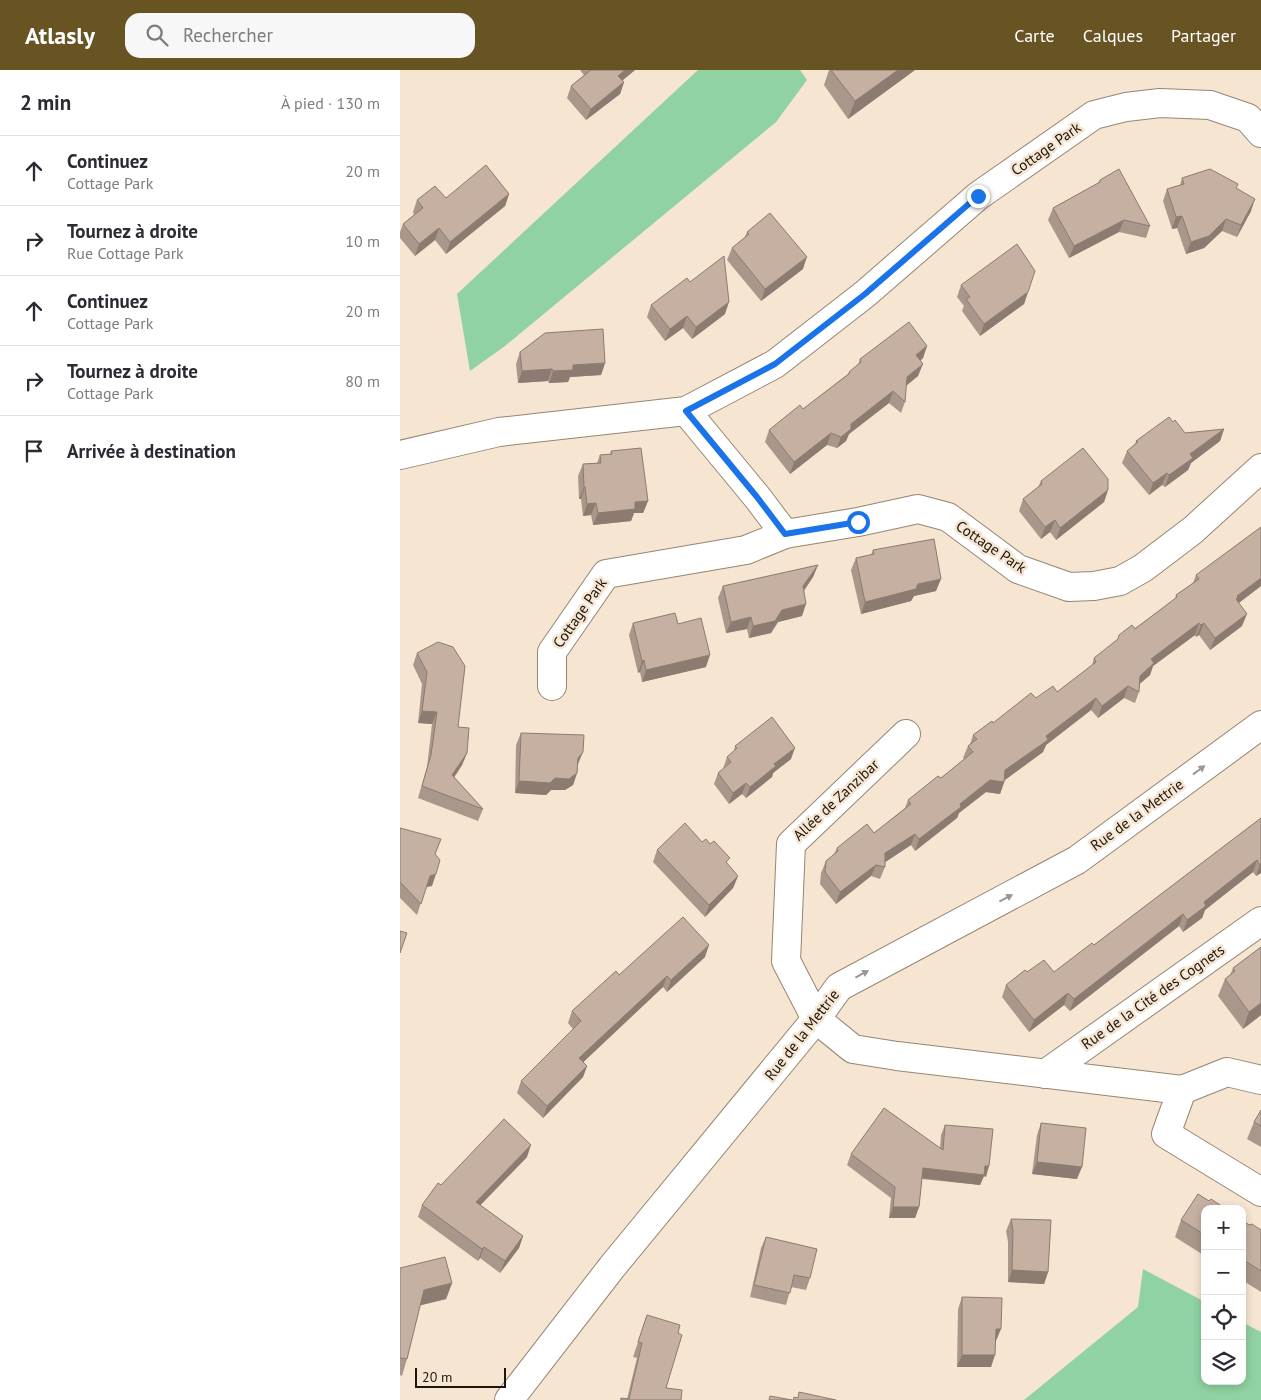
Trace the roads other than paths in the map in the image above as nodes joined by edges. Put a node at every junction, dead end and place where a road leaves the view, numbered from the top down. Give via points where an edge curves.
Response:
1 (1261, 133) edge
2 (686, 411) junction
3 (400, 455) edge
4 (1261, 468) edge
5 (785, 534) junction
6 (552, 686) dead end
7 (1261, 725) edge
8 (906, 734) dead end
9 (1261, 921) edge
10 (816, 1019) junction
11 (1045, 1074) junction
12 (1261, 1080) edge
13 (1182, 1090) junction
14 (1261, 1192) edge
15 (509, 1400) edge

1 - 2 street, Cottage Park via 1248,118 1210,105 1160,103 1094,115 978,196 865,294 775,364
2 - 3 street, Cottage Park via 499,432
2 - 5 street
4 - 5 street, Cottage Park via 1193,530 1143,568 1120,581 1094,586 1069,587 1018,569 948,517 918,509
5 - 6 street, Cottage Park via 746,550 606,574 552,652
10 -> 7 street, Rue de la Mettrie via 839,986 1077,860
8 - 10 street, Allée de Zanzibar via 791,844 786,961
9 - 11 street, Rue de la Cité des Cognets
10 - 11 street via 853,1049
10 - 15 street, Rue de la Mettrie via 612,1267
11 - 13 street
12 - 13 street via 1227,1072
13 - 14 street via 1166,1134

